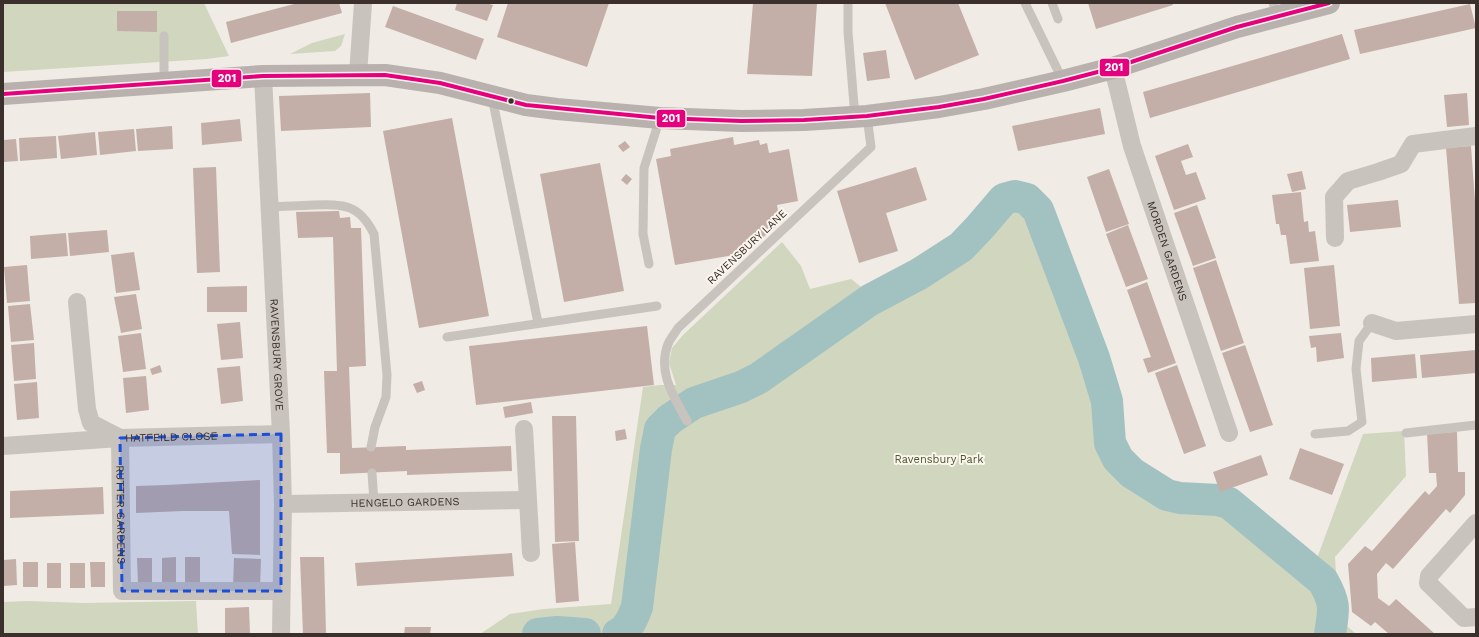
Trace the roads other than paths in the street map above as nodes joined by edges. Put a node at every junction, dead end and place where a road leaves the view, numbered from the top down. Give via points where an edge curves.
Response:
1 (363, 3) edge
2 (848, 3) edge
3 (1025, 3) edge
4 (1052, 3) edge
5 (1329, 3) edge
6 (1276, 10) edge
7 (1058, 19) dead end
8 (164, 36) dead end
9 (1113, 68) junction
10 (358, 74) junction
11 (263, 76) junction
12 (1063, 81) junction
13 (164, 83) junction
14 (3, 94) edge
15 (492, 97) junction
16 (861, 116) junction
17 (660, 118) junction
18 (1476, 136) edge
19 (270, 207) junction
20 (1335, 238) dead end
21 (649, 264) dead end
22 (77, 302) dead end
23 (657, 306) dead end
24 (538, 323) junction
25 (1372, 324) joint
26 (1476, 324) edge
27 (447, 337) dead end
28 (687, 421) dead end
29 (1476, 425) edge
30 (524, 429) dead end
31 (1229, 433) dead end
32 (1406, 433) dead end
33 (281, 434) junction
34 (1315, 434) dead end
35 (120, 438) junction
36 (3, 446) edge
37 (371, 447) dead end
38 (372, 473) dead end
39 (527, 500) junction
40 (374, 502) junction
41 (283, 504) junction
42 (1476, 523) edge
43 (530, 552) dead end
44 (281, 591) junction
45 (1476, 617) edge
46 (280, 634) edge

1 - 10 street
2 - 16 lane via 848,32
3 - 12 lane
4 - 7 lane
5 - 6 main road
6 - 9 main road
8 - 13 lane
9 - 12 main road
9 - 31 street, MORDEN GARDENS via 1132,146
10 - 11 main road
10 - 15 main road via 413,78
11 - 13 main road
11 - 19 street, RAVENSBURY GROVE
12 - 16 main road via 946,106
13 - 14 main road
15 - 17 main road via 557,109
15 - 24 lane
16 - 17 main road via 741,121
16 - 28 lane, RAVENSBURY LANE via 871,147 678,328 668,344 664,365 667,383
17 - 21 lane via 643,176 643,234
18 - 20 street via 1413,144 1401,164 1348,181 1334,197
19 - 33 street, RAVENSBURY GROVE
19 - 37 lane via 336,204 350,207 368,222 374,234 387,375 386,397
22 - 35 street, HATFEILD CLOSE via 87,409 91,423
23 - 24 lane
24 - 27 lane
25 - 26 street via 1396,331
25 - 34 lane via 1359,341 1356,369 1362,422 1348,431
29 - 32 lane
30 - 39 street
33 - 35 street, HATFEILD CLOSE
33 - 41 street, RAVENSBURY GROVE
35 - 36 street
35 - 44 street, RUTTER GARDENS via 122,591
38 - 40 lane
39 - 40 street, HENGELO GARDENS
39 - 43 street
40 - 41 street, HENGELO GARDENS
41 - 44 street, RAVENSBURY GROVE
42 - 45 street via 1429,576 1428,583 1464,618
44 - 46 street, RAVENSBURY GROVE

